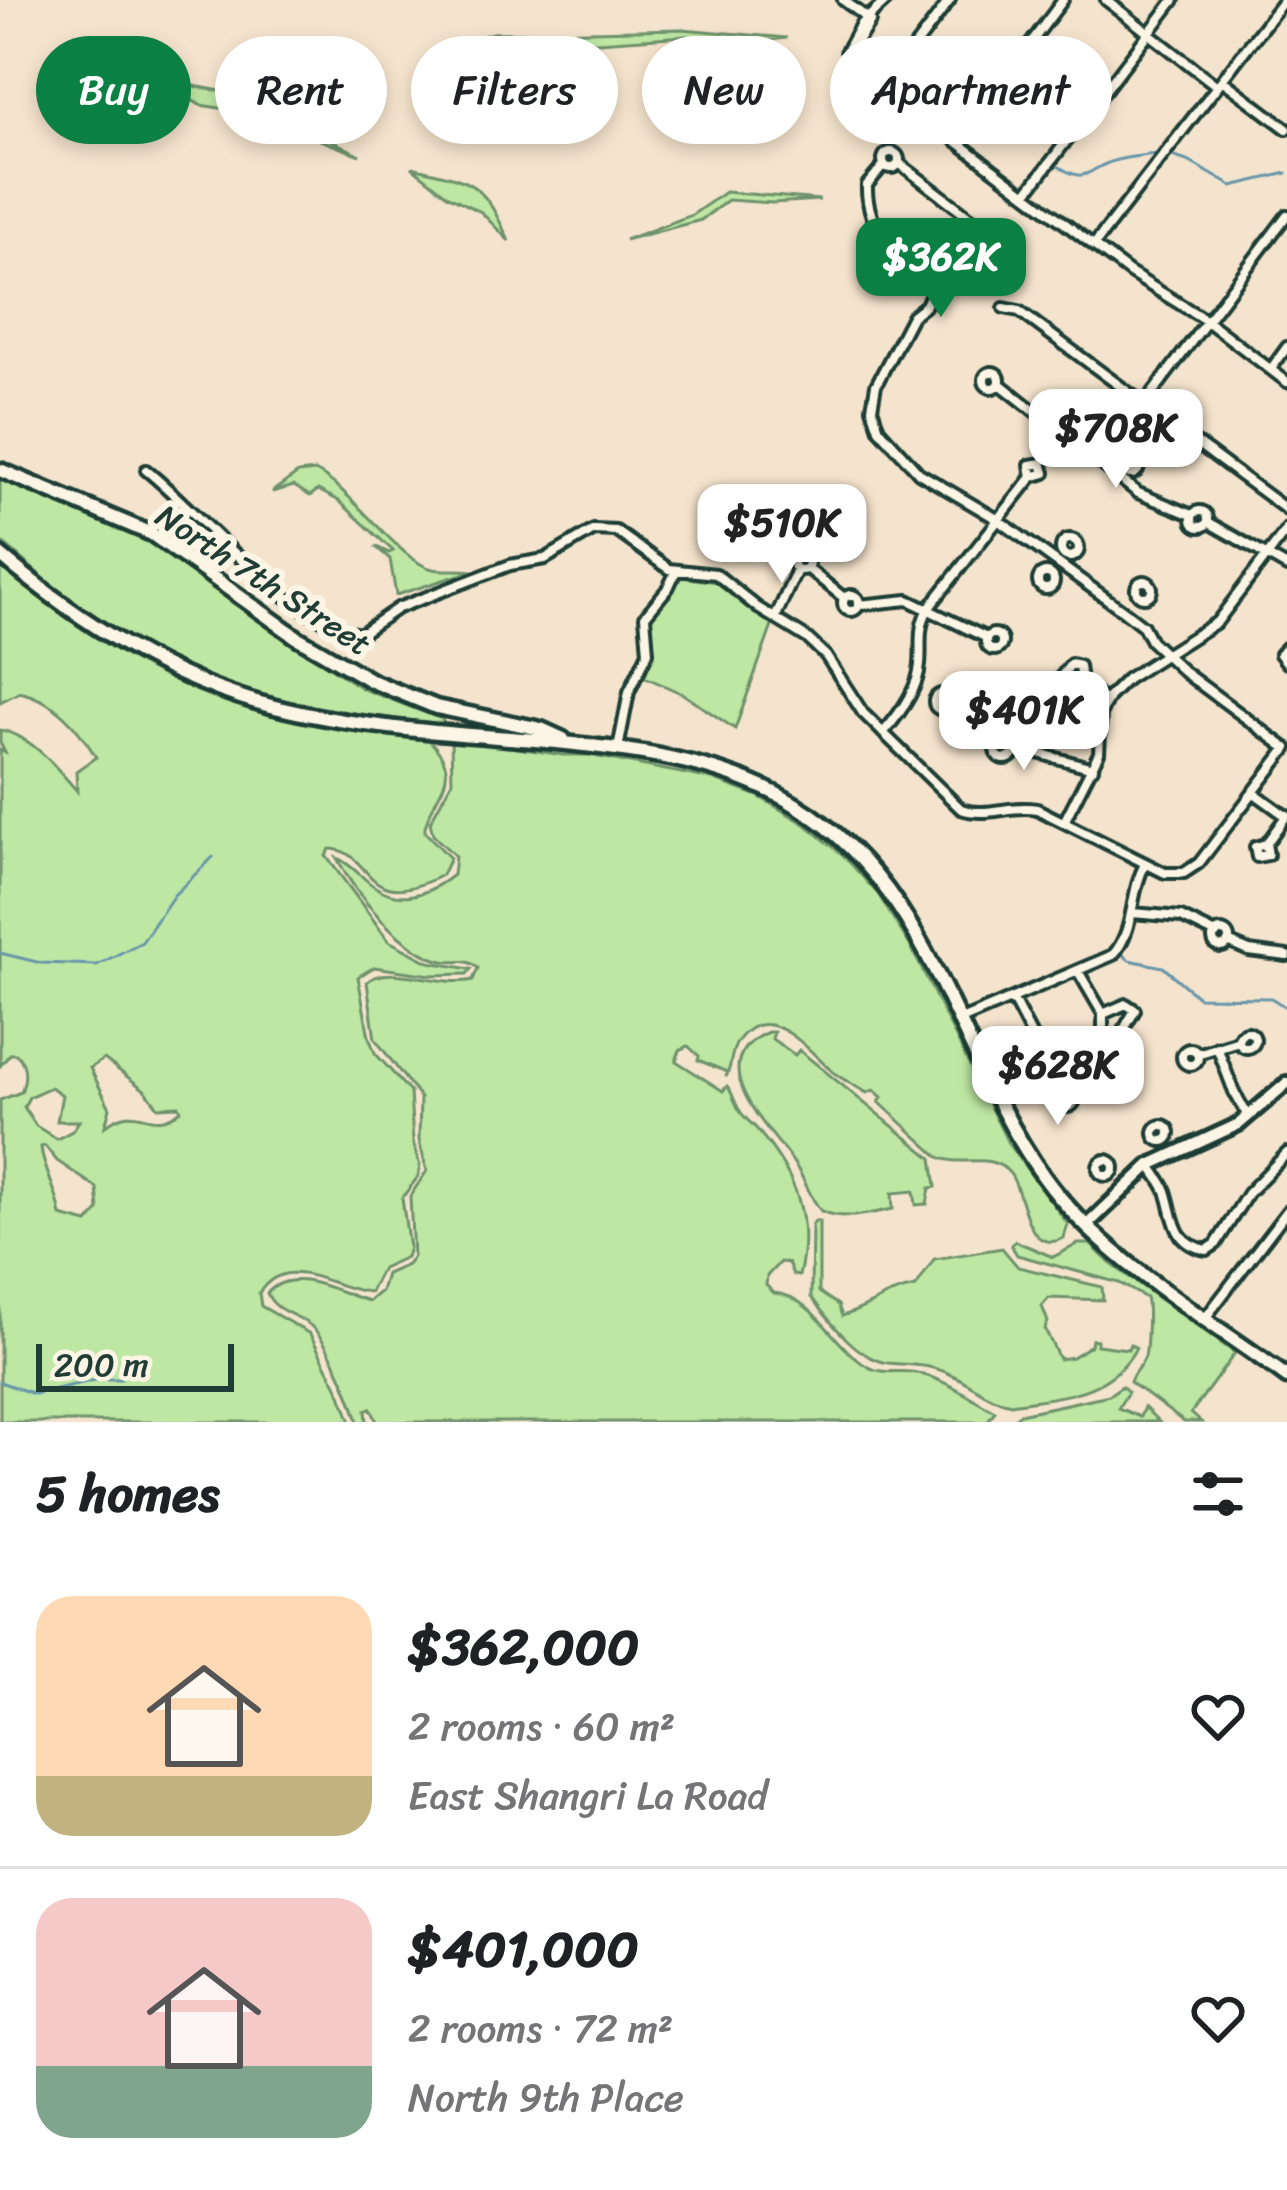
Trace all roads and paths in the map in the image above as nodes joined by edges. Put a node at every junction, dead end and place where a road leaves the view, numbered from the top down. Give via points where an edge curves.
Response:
1 (843, 0) edge
2 (887, 0) edge
3 (950, 0) edge
4 (1063, 0) edge
5 (1106, 0) edge
6 (1174, 0) edge
7 (1284, 0) edge
8 (870, 20) junction
9 (1149, 33) junction
10 (853, 36) edge
11 (923, 36) edge
12 (1036, 36) edge
13 (1220, 83) junction
14 (1287, 129) edge
15 (961, 144) edge
16 (1026, 194) junction
17 (1287, 215) edge
18 (1094, 244) junction
19 (933, 289) junction
20 (1004, 308) dead end
21 (1207, 321) junction
22 (1287, 347) edge
23 (1270, 369) junction
24 (1287, 382) edge
25 (1000, 384) dead end
26 (1145, 403) junction
27 (1065, 434) junction
28 (0, 461) edge
29 (0, 470) edge
30 (146, 470) dead end
31 (32, 484) junction
32 (1287, 510) edge
33 (997, 519) junction
34 (1287, 529) edge
35 (0, 544) edge
36 (0, 555) edge
37 (1268, 555) junction
38 (1063, 559) junction
39 (1287, 567) edge
40 (676, 571) junction
41 (1051, 574) dead end
42 (1136, 593) dead end
43 (928, 609) junction
44 (1121, 609) junction
45 (775, 617) junction
46 (88, 622) junction
47 (987, 638) dead end
48 (1287, 647) edge
49 (1166, 655) junction
50 (1287, 663) edge
51 (1077, 680) dead end
52 (914, 687) junction
53 (934, 698) dead end
54 (1106, 701) junction
55 (884, 733) junction
56 (570, 742) junction
57 (1016, 747) dead end
58 (1287, 748) edge
59 (618, 749) junction
60 (1093, 768) junction
61 (1253, 792) junction
62 (1286, 816) edge
63 (1064, 822) junction
64 (1266, 844) dead end
65 (1145, 864) junction
66 (1132, 913) junction
67 (1287, 956) edge
68 (1078, 971) junction
69 (1012, 998) junction
70 (1103, 1014) junction
71 (961, 1020) junction
72 (1239, 1042) dead end
73 (1217, 1047) junction
74 (1197, 1054) dead end
75 (1287, 1087) edge
76 (1062, 1094) dead end
77 (1249, 1118) junction
78 (1167, 1139) dead end
79 (1174, 1152) junction
80 (1287, 1153) edge
81 (1150, 1166) junction
82 (1112, 1174) dead end
83 (1124, 1187) junction
84 (1287, 1211) edge
85 (1087, 1225) junction
86 (1206, 1317) junction
87 (1287, 1377) edge

1 - 8 street
2 - 8 street
3 - 11 street
4 - 12 street
5 - 9 street
6 - 9 street
7 - 13 street
8 - 10 street
9 - 13 street
9 - 16 street
13 - 14 street
13 - 18 street
15 - 16 street
16 - 18 street
17 - 21 street
18 - 21 street
19 - 19 street via 902,264 878,227 867,184 884,165 899,164 980,225
19 - 33 street via 876,385 872,408 905,460
20 - 26 street
21 - 23 street
21 - 26 street
22 - 23 street
23 - 24 street
25 - 27 street
26 - 32 street
27 - 33 street via 1042,463 1030,465 1032,477
27 - 37 street via 1138,494
28 - 31 main road
29 - 31 main road, North 7th Street
30 - 40 street via 291,602 360,634 411,603 544,559 594,530 616,531
31 - 56 main road, North 7th Street via 152,534 298,638 383,686
33 - 38 street
33 - 43 street
34 - 37 street
35 - 46 main road
36 - 46 main road, North 7th Street
37 - 39 street
37 - 49 street via 1217,622
38 - 41 street
38 - 44 street
40 - 45 street via 716,574
40 - 59 street via 645,616 648,652 629,692
42 - 44 street
43 - 45 street via 908,600 859,605 802,569
43 - 47 street
43 - 52 street
44 - 49 street
45 - 55 street via 818,647
46 - 56 main road, North 7th Street via 174,671 273,707
48 - 50 street via 1280,654
49 - 54 street
49 - 58 street
51 - 54 street
52 - 53 street
52 - 55 street
54 - 60 street
55 - 63 street via 961,808 1025,806
56 - 59 main road, North 7th Street
57 - 60 street
58 - 61 street
59 - 71 main road, North 7th Street via 732,774 818,819 892,895
60 - 63 street
61 - 62 street
61 - 65 street via 1189,870 1165,873
62 - 64 street
63 - 65 street
65 - 66 street
66 - 67 street via 1181,917 1249,951
66 - 68 street via 1113,955
68 - 69 street
68 - 70 street
69 - 71 street
69 - 76 street
70 - 70 street via 1111,1042 1135,1010 1126,1004
71 - 85 main road, North 7th Street via 1031,1158
72 - 73 street
73 - 74 street
73 - 77 street
75 - 77 street
77 - 79 street
78 - 79 street
79 - 81 street
80 - 81 street via 1247,1192 1207,1250 1179,1235
81 - 83 street
82 - 83 street
83 - 85 street
84 - 86 street
85 - 86 main road, North 7th Street
86 - 87 main road, North 7th Street

